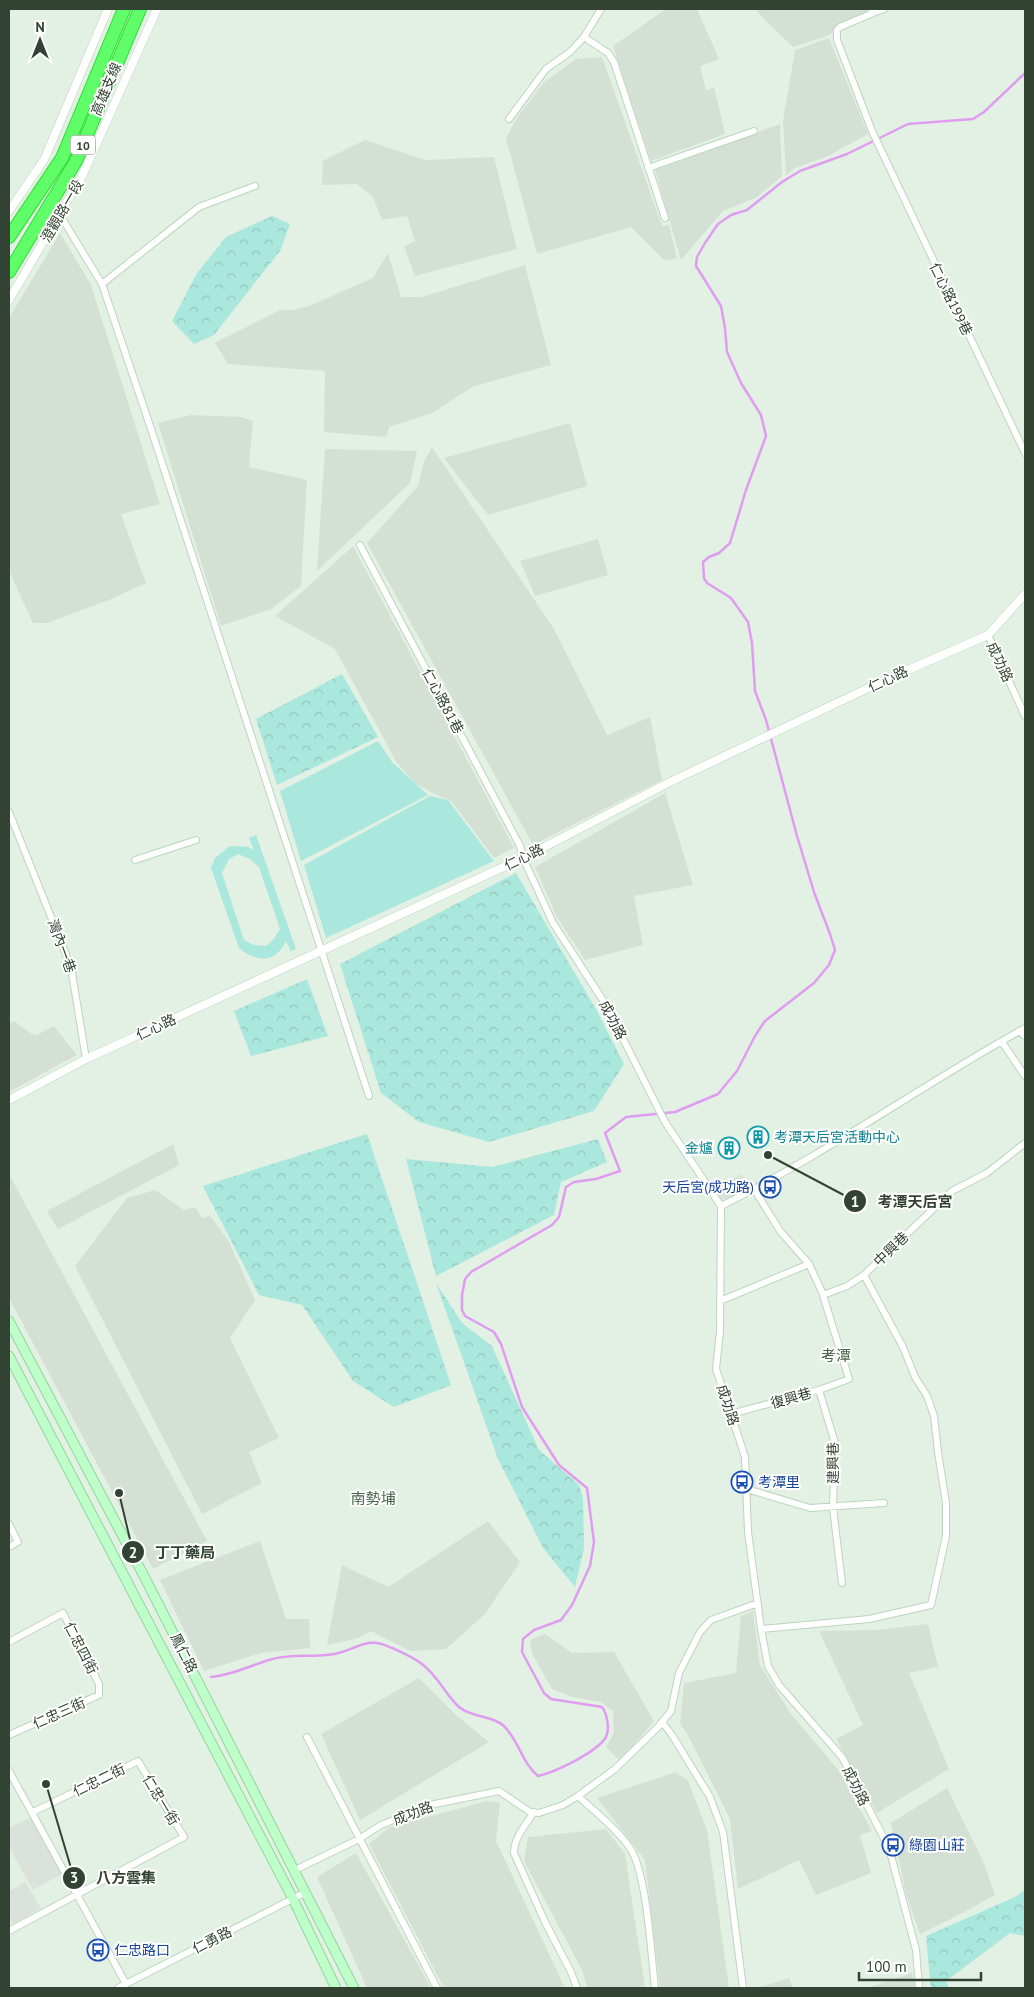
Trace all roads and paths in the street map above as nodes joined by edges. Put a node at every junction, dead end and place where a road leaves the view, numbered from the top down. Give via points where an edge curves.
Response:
1 (108, 9) edge
2 (124, 9) edge
3 (140, 9) edge
4 (157, 9) edge
5 (601, 9) edge
6 (884, 9) edge
7 (872, 11) edge
8 (584, 36) junction
9 (509, 120) dead end
10 (754, 131) dead end
11 (648, 168) junction
12 (255, 186) dead end
13 (9, 211) edge
14 (60, 215) junction
15 (665, 218) dead end
16 (9, 237) edge
17 (9, 272) edge
18 (102, 284) junction
19 (9, 300) edge
20 (1025, 453) edge
21 (360, 545) dead end
22 (1025, 594) edge
23 (988, 635) junction
24 (1025, 716) edge
25 (9, 812) edge
26 (196, 840) dead end
27 (523, 858) junction
28 (135, 860) dead end
29 (322, 951) junction
30 (1022, 1029) edge
31 (1025, 1036) edge
32 (1002, 1042) junction
33 (86, 1059) junction
34 (1025, 1076) edge
35 (369, 1096) dead end
36 (9, 1100) edge
37 (1025, 1143) edge
38 (754, 1190) junction
39 (721, 1206) junction
40 (809, 1264) junction
41 (864, 1275) junction
42 (823, 1295) junction
43 (720, 1300) junction
44 (9, 1321) edge
45 (9, 1356) edge
46 (820, 1390) junction
47 (731, 1414) junction
48 (747, 1489) junction
49 (884, 1503) dead end
50 (833, 1508) junction
51 (9, 1524) edge
52 (9, 1546) edge
53 (842, 1583) dead end
54 (758, 1603) junction
55 (761, 1629) junction
56 (9, 1642) edge
57 (99, 1684) joint
58 (662, 1722) junction
59 (9, 1735) edge
60 (307, 1738) dead end
61 (138, 1761) joint
62 (9, 1771) edge
63 (578, 1796) junction
64 (32, 1812) junction
65 (534, 1812) junction
66 (359, 1840) junction
67 (294, 1870) junction
68 (306, 1892) junction
69 (77, 1894) junction
70 (292, 1899) junction
71 (9, 1931) edge
72 (126, 1984) junction
73 (118, 1988) edge
74 (336, 1988) edge
75 (354, 1988) edge
76 (437, 1988) edge
77 (577, 1988) edge
78 (655, 1988) edge
79 (743, 1988) edge
80 (919, 1988) edge

1 - 13 street via 44,160
2 - 16 highway, 高雄支線 / 10 via 62,158
3 - 17 highway, 高雄支線 / 10 via 76,161
4 - 14 street, 澄觀路一段 via 82,176
5 - 8 street
6 - 7 street
7 - 20 street, 仁心路199巷 via 840,27 837,40 874,134
8 - 9 street via 570,52 546,69
8 - 11 street via 608,53 614,62
10 - 11 street
11 - 15 street
12 - 18 street via 199,207
14 - 18 street
14 - 19 street, 澄觀路一段
18 - 29 street
21 - 27 street, 仁心路81巷 via 520,846
22 - 23 street, 仁心路
23 - 24 street, 成功路
23 - 27 street, 仁心路 via 883,681 672,782
25 - 33 street, 灣內一巷 via 71,967
26 - 28 street
27 - 29 street, 仁心路
27 - 39 street, 成功路 via 553,923 606,1005 665,1122
29 - 33 street, 仁心路
29 - 35 street
30 - 31 street
30 - 32 street
32 - 34 street
32 - 38 street
33 - 36 street, 仁心路
37 - 41 street, 中興巷 via 987,1173 952,1191
38 - 39 street
38 - 40 street via 780,1231
39 - 43 street, 成功路
40 - 42 street
40 - 43 street
41 - 42 street, 中興巷
41 - 55 street via 903,1347 934,1416 946,1504 946,1536 931,1605 869,1619
42 - 46 street, 復興巷 via 849,1379
43 - 47 street, 成功路 via 716,1370
44 - 67 main road, 鳳仁路
45 - 70 main road, 鳳仁路
46 - 47 street, 復興巷
46 - 50 street, 建興巷 via 835,1443
47 - 48 street, 成功路 via 745,1457
48 - 50 street via 810,1508
48 - 54 street, 成功路 via 748,1532
49 - 50 street
50 - 53 street, 建興巷
51 - 52 street via 18,1542
54 - 55 street, 成功路
54 - 58 street via 711,1620 700,1632 679,1673 671,1711
55 - 80 street, 成功路 via 768,1666 779,1686 842,1758 889,1848 916,1950
56 - 57 street, 仁忠四街 via 63,1613
57 - 59 street, 仁忠三街 via 99,1694
58 - 63 street via 616,1769
58 - 79 street via 710,1798 723,1832
60 - 66 street
61 - 64 street, 仁忠二街
61 - 69 street, 仁忠一街 via 184,1837
62 - 64 street
63 - 65 street via 563,1805
63 - 78 street via 631,1849 640,1868
64 - 69 street
65 - 66 street, 成功路 via 498,1790 430,1805 381,1825
65 - 77 street via 516,1840 514,1853
66 - 67 street, 成功路
66 - 76 street
67 - 68 main road, 鳳仁路
68 - 70 street, 仁勇路
68 - 75 main road, 鳳仁路
69 - 71 street
69 - 72 street
70 - 72 street, 仁勇路
70 - 74 main road, 鳳仁路
72 - 73 street, 仁勇路

